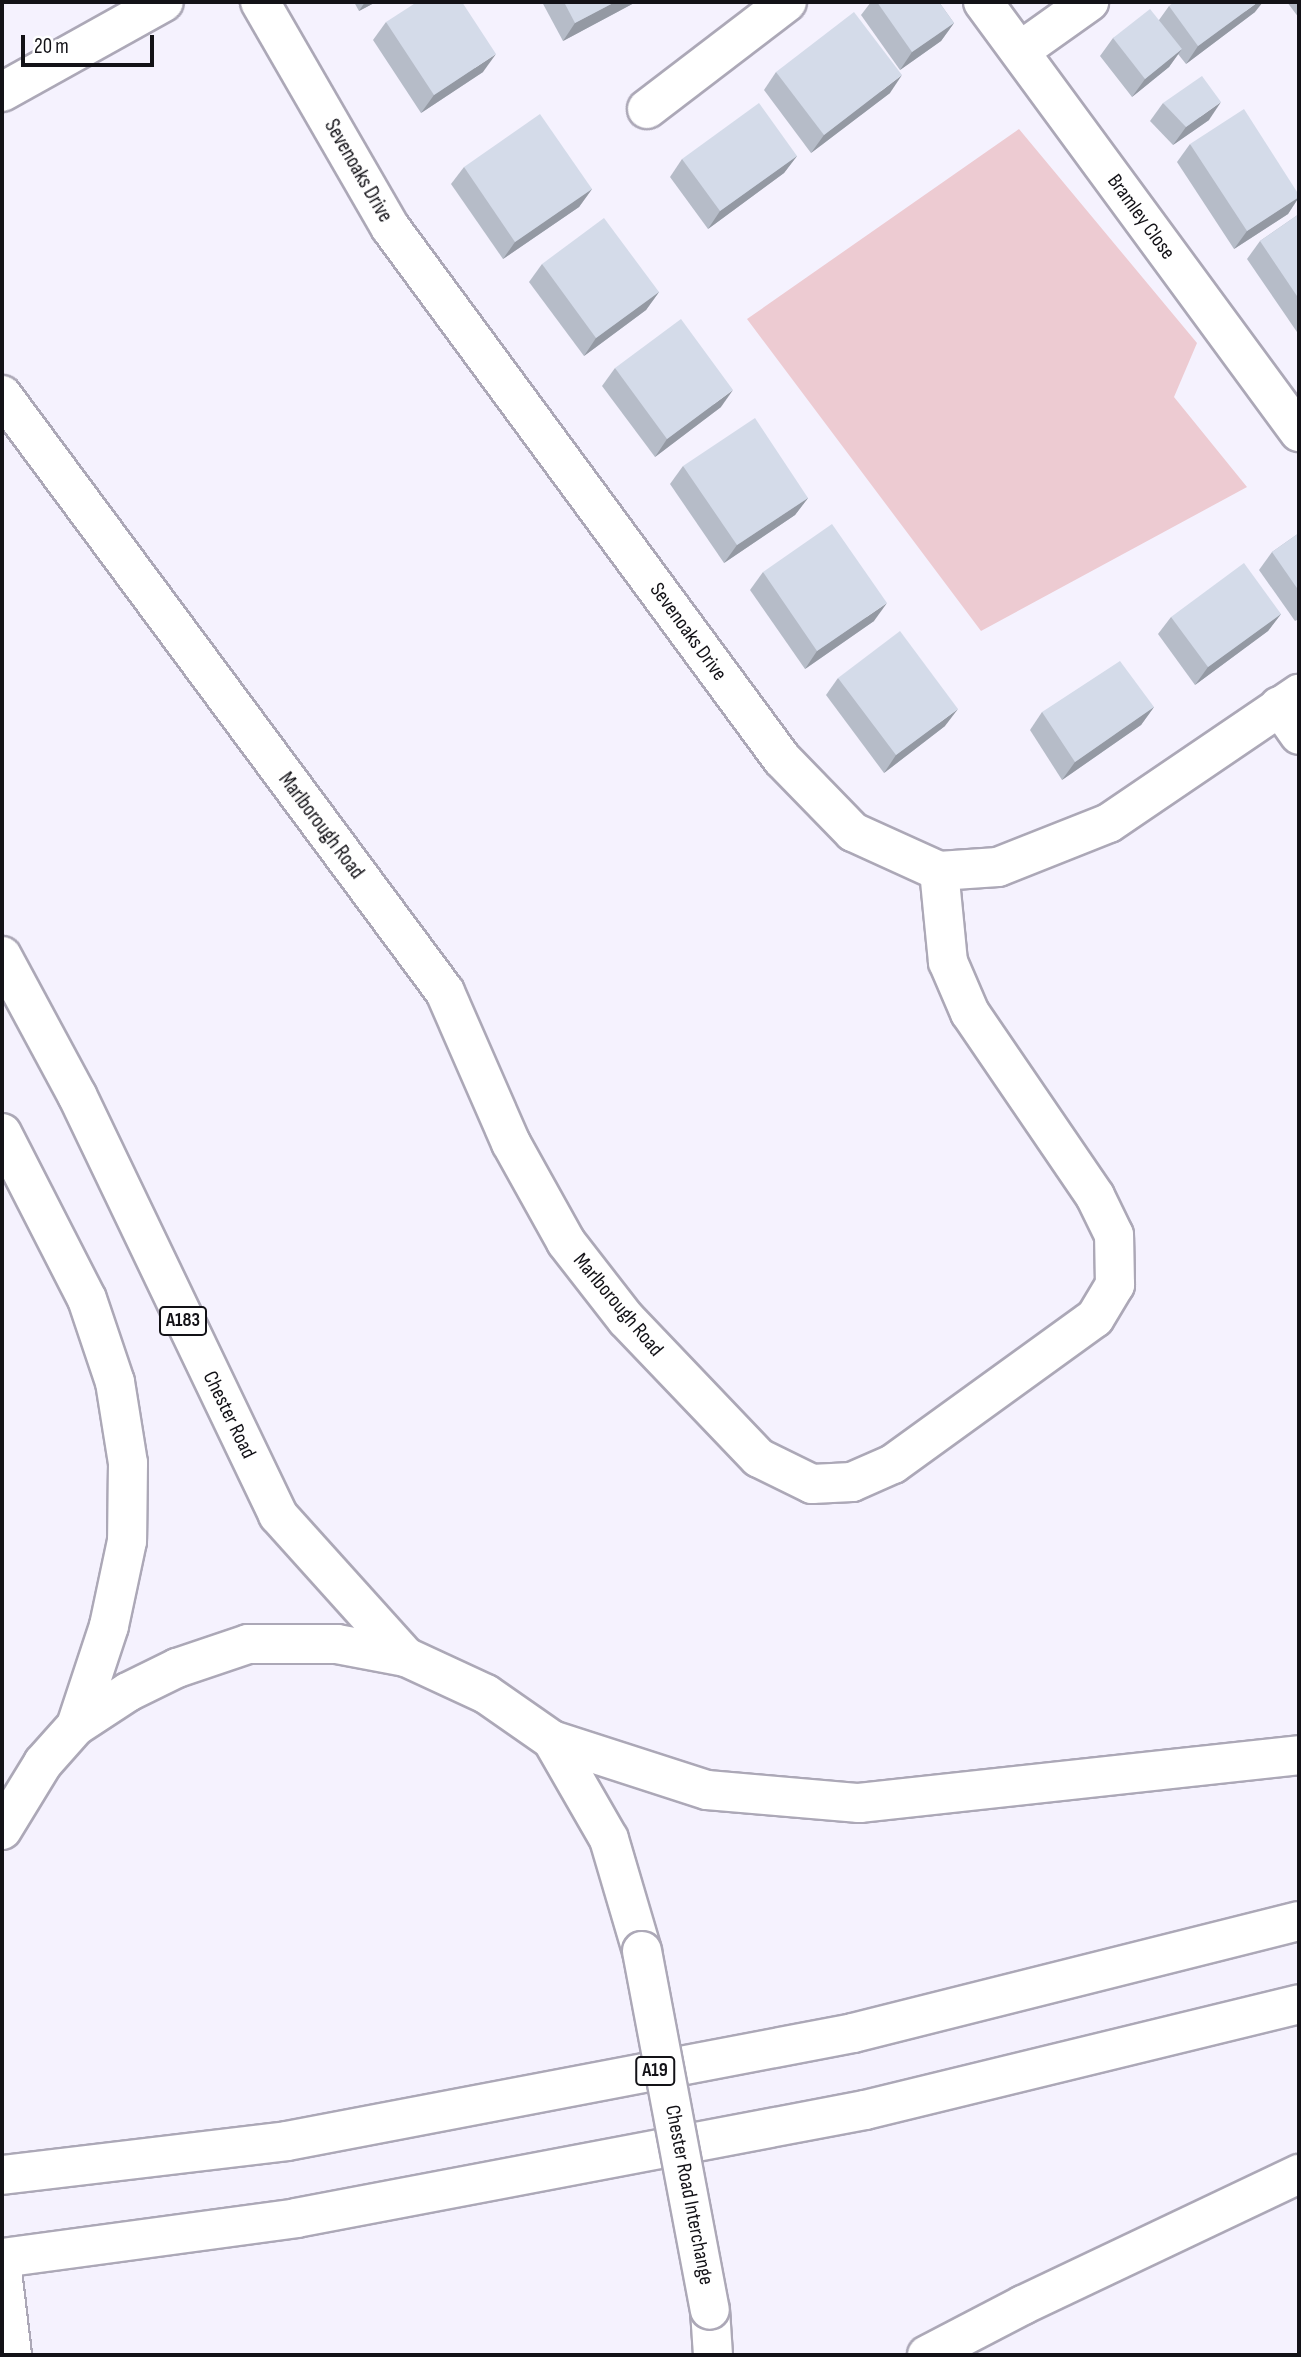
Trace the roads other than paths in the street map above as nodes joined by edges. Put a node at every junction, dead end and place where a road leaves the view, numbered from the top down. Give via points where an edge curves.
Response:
1 (164, 2) edge
2 (260, 2) edge
3 (787, 2) edge
4 (984, 2) edge
5 (1089, 2) edge
6 (1020, 51) junction
7 (2, 92) edge
8 (647, 109) dead end
9 (2, 395) edge
10 (1299, 432) edge
11 (1292, 712) edge
12 (939, 871) junction
13 (2, 956) edge
14 (2, 1133) edge
15 (406, 1657) junction
16 (76, 1726) junction
17 (552, 1740) junction
18 (1299, 1755) edge
19 (2, 1830) edge
20 (1299, 1920) edge
21 (1299, 2004) edge
22 (1299, 2174) edge
23 (2, 2175) edge
24 (2, 2258) edge
25 (2, 2271) edge
26 (12, 2355) edge
27 (713, 2355) edge
28 (928, 2355) edge

1 - 7 main road
2 - 12 main road, Sevenoaks Drive via 390,227 782,759 853,832
3 - 8 main road
4 - 6 main road, Bramley Close
5 - 6 main road
6 - 10 main road, Bramley Close
9 - 12 main road, Marlborough Road via 445,992 511,1143 566,1242 626,1319 760,1458 812,1484 852,1482 893,1464 1095,1318 1115,1285 1114,1235 1095,1196 970,1013 948,962
11 - 12 main road, Sevenoaks Drive via 1109,823 998,867
13 - 15 main road, Chester Road / A183 via 77,1095 278,1515
14 - 16 main road via 88,1299 115,1382 128,1463 127,1541 109,1626
15 - 16 main road, Chester Road Interchange via 338,1644 248,1644 177,1668 128,1692
15 - 17 main road, Chester Road Interchange via 486,1694
16 - 19 main road, Chester Road Interchange via 43,1763
17 - 18 main road via 707,1790 859,1803
17 - 27 main road, Chester Road Interchange, bridge via 609,1839 642,1951 710,2310
20 - 23 main road, A19 via 853,2033 287,2141
21 - 24 main road via 865,2110 296,2218
22 - 28 main road
25 - 26 main road

